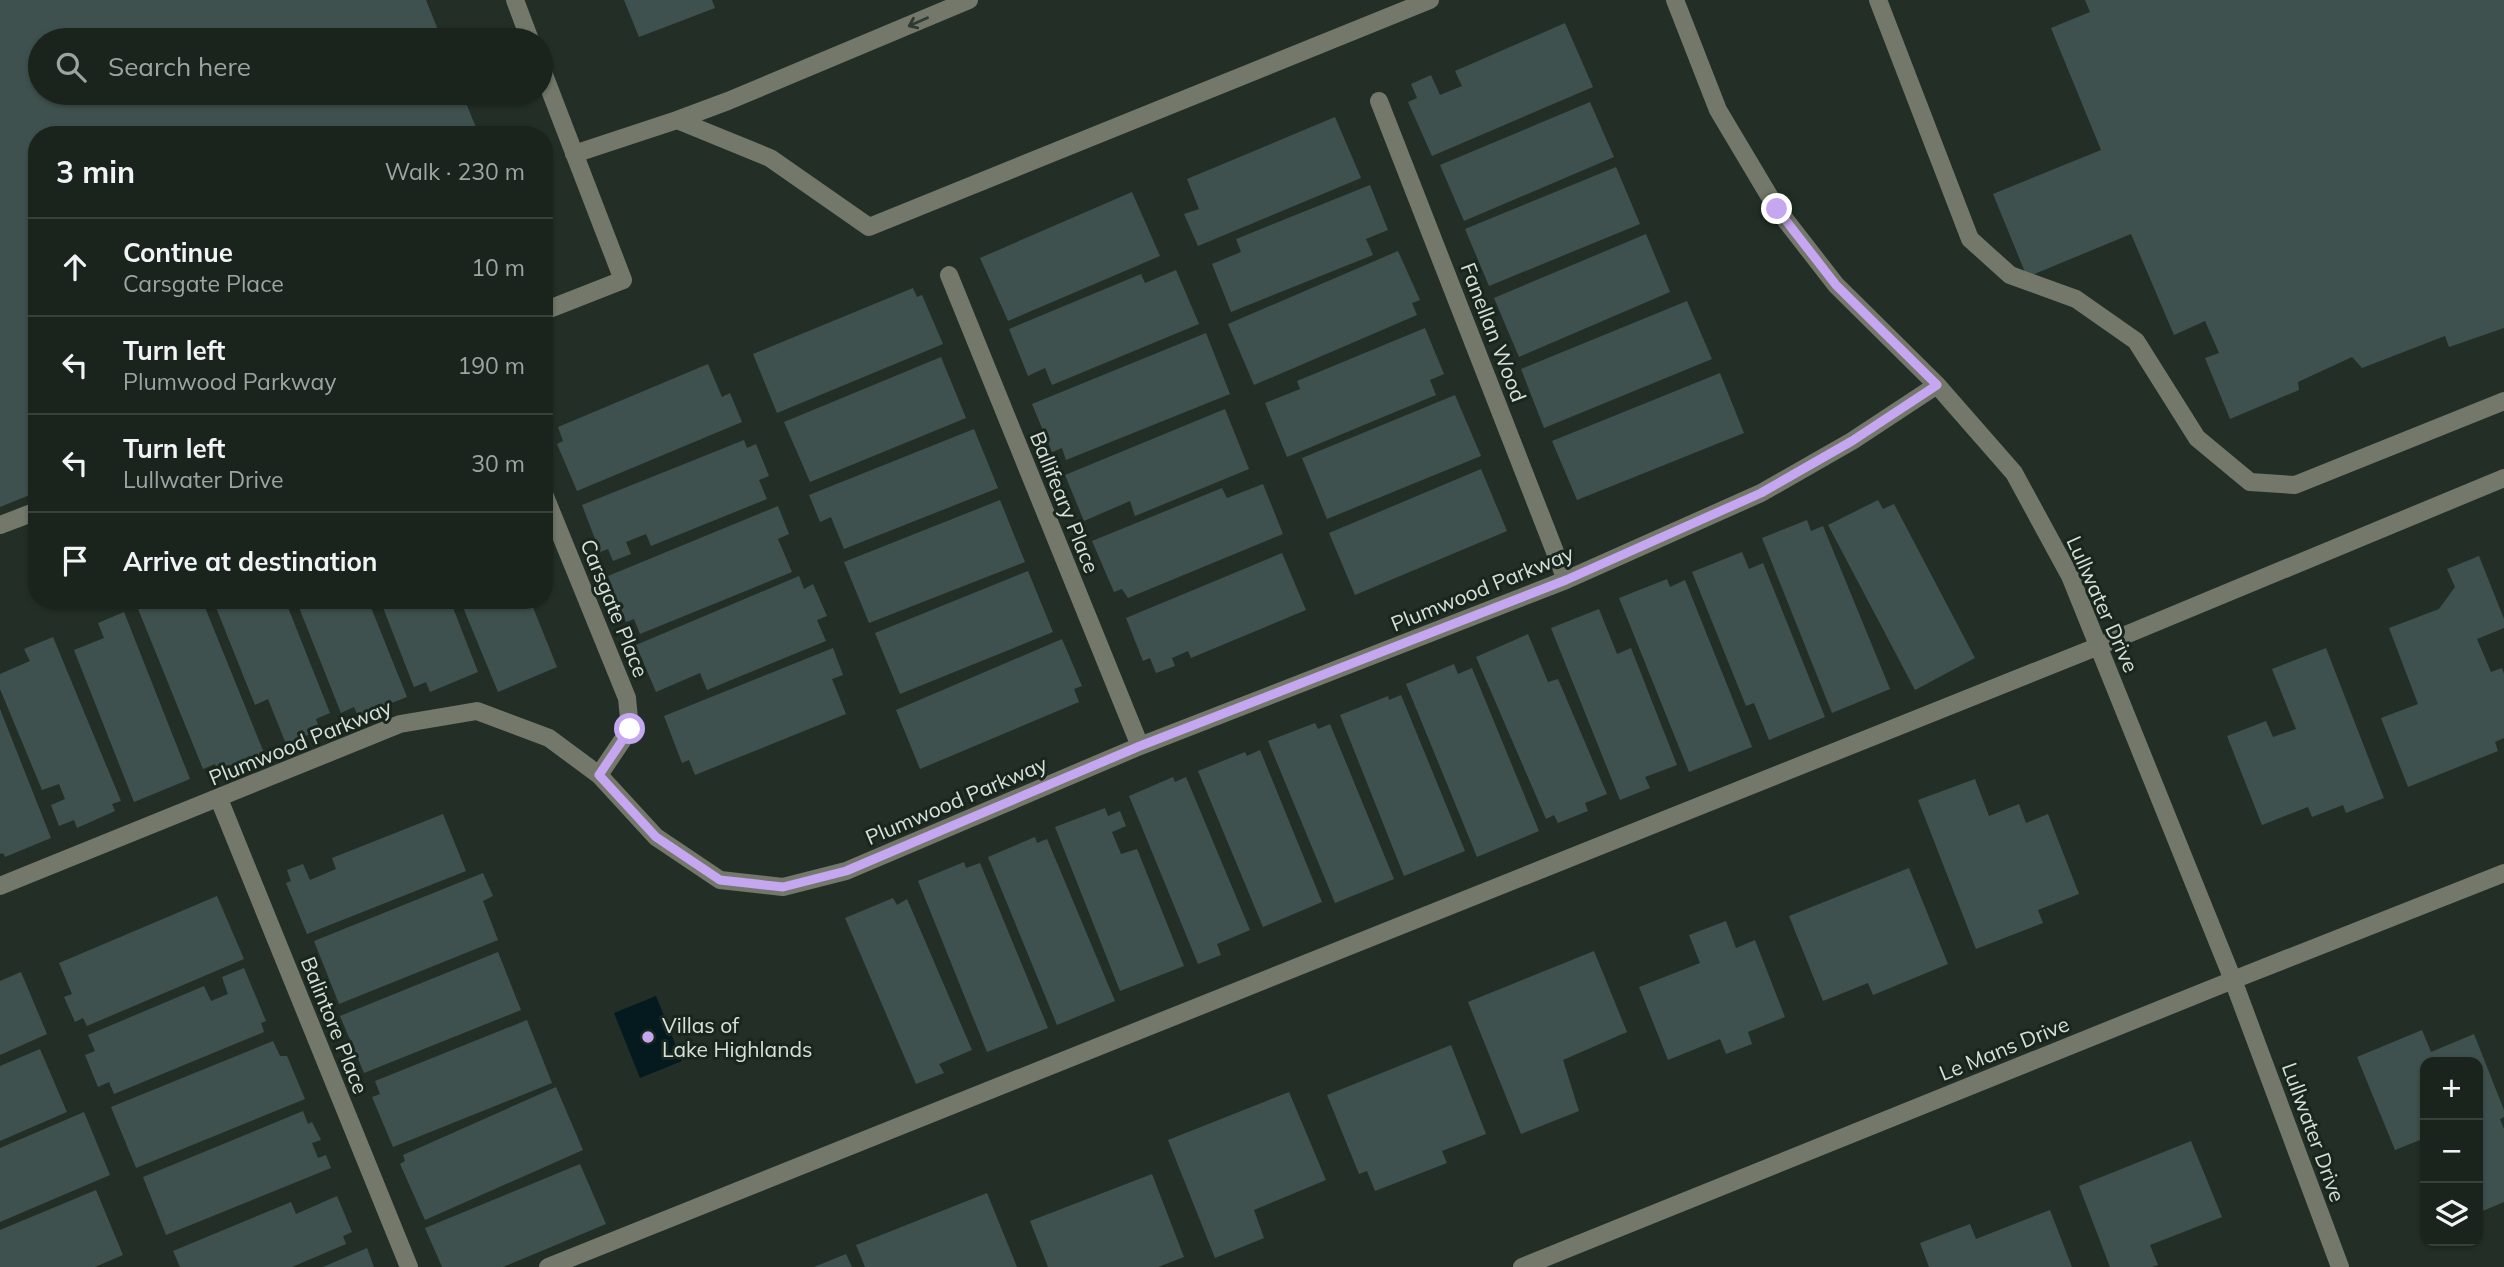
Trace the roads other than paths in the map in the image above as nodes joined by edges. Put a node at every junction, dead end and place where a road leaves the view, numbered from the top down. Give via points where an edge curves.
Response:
1 (515, 0) edge
2 (969, 0) edge
3 (1430, 0) edge
4 (1675, 0) edge
5 (1878, 0) edge
6 (526, 28) edge
7 (553, 99) edge
8 (1379, 101) dead end
9 (677, 120) junction
10 (574, 154) junction
11 (949, 275) dead end
12 (553, 307) edge
13 (1937, 385) junction
14 (2504, 401) edge
15 (2504, 478) edge
16 (28, 515) edge
17 (553, 516) edge
18 (0, 526) edge
19 (1566, 580) junction
20 (2099, 646) junction
21 (1140, 746) junction
22 (599, 775) junction
23 (219, 799) junction
24 (2504, 873) edge
25 (0, 886) edge
26 (2233, 980) junction
27 (409, 1267) edge
28 (548, 1267) edge
29 (1522, 1267) edge
30 (2340, 1267) edge

1 - 6 street
2 -> 9 street
3 - 9 street via 869,227 770,158
4 - 13 street, Lullwater Drive via 1718,110 1777,209 1836,285
5 - 14 street via 1970,239 2010,275 2076,299 2136,341 2197,438 2250,482 2295,485
7 - 10 street
8 - 19 street, Fanellan Wood
9 - 10 street
10 - 12 street via 623,280
11 - 21 street, Ballifeary Place
13 - 19 street, Plumwood Parkway via 1761,493
13 - 20 street, Lullwater Drive via 2014,473 2070,576
15 - 20 street
16 - 18 street
17 - 22 street, Carsgate Place via 627,698 630,729
19 - 21 street, Plumwood Parkway
20 - 26 street, Lullwater Drive
20 - 28 street
21 - 22 street, Plumwood Parkway via 846,871 783,887 720,880 656,837
22 - 23 street, Plumwood Parkway via 549,738 477,711 400,724
23 - 25 street, Plumwood Parkway
23 - 27 street, Balintore Place
24 - 26 street, Le Mans Drive
26 - 29 street, Le Mans Drive
26 - 30 street, Lullwater Drive

